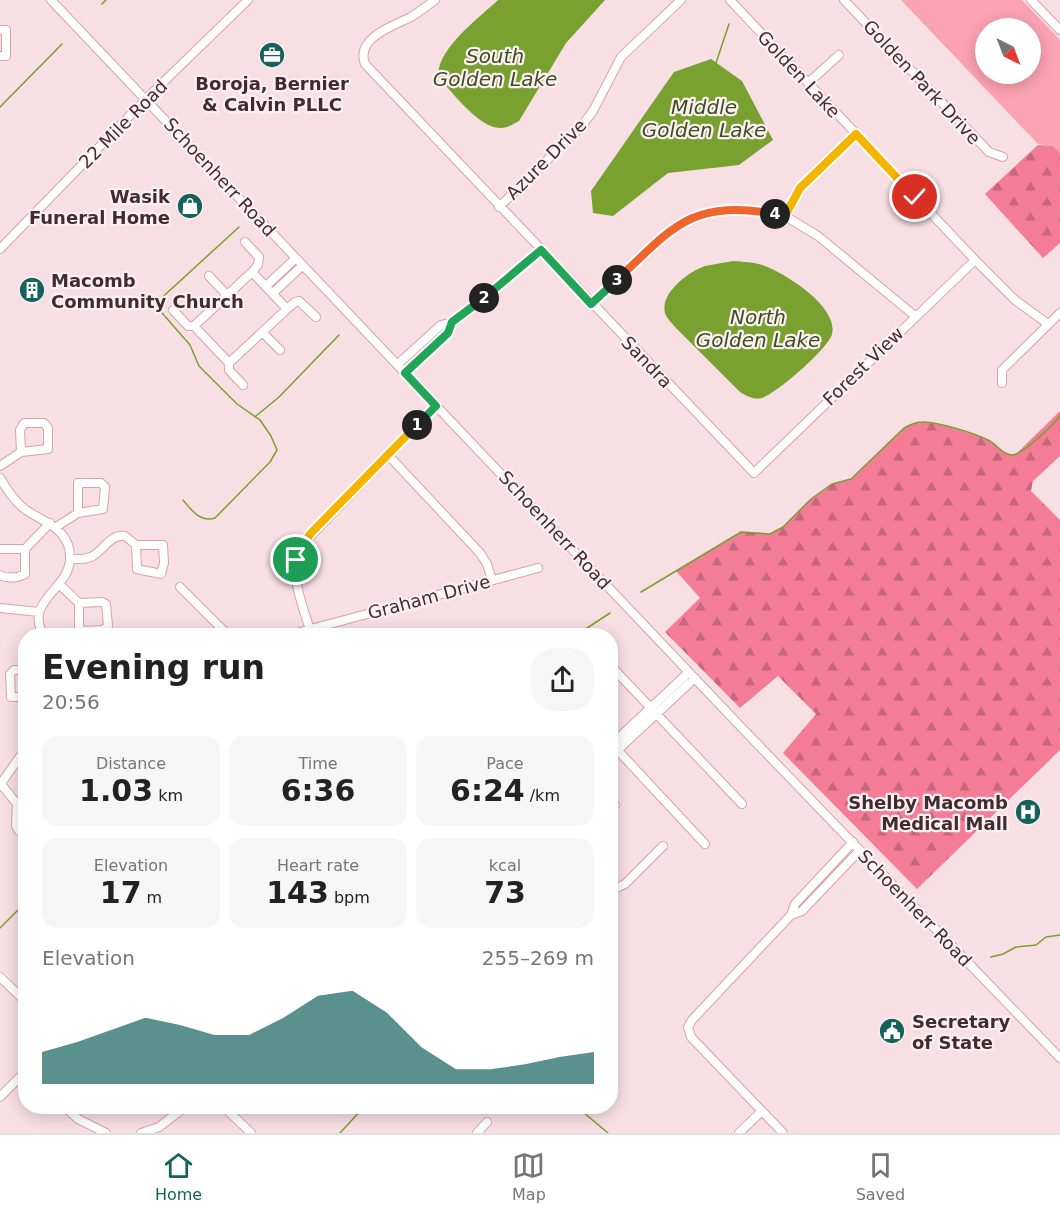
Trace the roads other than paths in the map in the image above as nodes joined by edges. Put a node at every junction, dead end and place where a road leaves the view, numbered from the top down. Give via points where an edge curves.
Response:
1 (51, 0) edge
2 (248, 0) edge
3 (435, 0) edge
4 (681, 0) edge
5 (730, 0) edge
6 (844, 0) edge
7 (1031, 0) edge
8 (0, 30) edge
9 (1060, 30) edge
10 (839, 55) dead end
11 (0, 56) edge
12 (808, 83) junction
13 (146, 99) junction
14 (856, 134) junction
15 (1003, 157) dead end
16 (499, 207) junction
17 (785, 216) junction
18 (245, 242) dead end
19 (0, 249) edge
20 (541, 250) junction
21 (975, 260) junction
22 (300, 262) junction
23 (252, 272) junction
24 (209, 276) dead end
25 (269, 290) junction
26 (228, 295) junction
27 (591, 304) junction
28 (287, 309) junction
29 (172, 310) dead end
30 (1060, 313) edge
31 (316, 316) dead end
32 (915, 316) junction
33 (452, 322) junction
34 (1048, 324) junction
35 (194, 326) junction
36 (262, 332) junction
37 (280, 350) dead end
38 (229, 363) junction
39 (398, 364) junction
40 (405, 373) junction
41 (1002, 382) dead end
42 (243, 385) dead end
43 (436, 406) junction
44 (21, 452) junction
45 (388, 455) junction
46 (0, 466) edge
47 (754, 473) joint
48 (0, 478) edge
49 (78, 513) junction
50 (53, 525) junction
51 (135, 545) junction
52 (0, 549) edge
53 (25, 549) junction
54 (70, 559) junction
55 (538, 568) dead end
56 (0, 575) edge
57 (492, 580) junction
58 (59, 584) junction
59 (180, 587) dead end
60 (79, 603) junction
61 (0, 608) edge
62 (39, 612) junction
63 (40, 628) edge
64 (80, 628) edge
65 (106, 628) edge
66 (221, 628) edge
67 (309, 628) edge
68 (317, 628) edge
69 (18, 670) edge
70 (618, 673) edge
71 (692, 675) junction
72 (18, 698) edge
73 (655, 710) junction
74 (618, 742) edge
75 (618, 751) edge
76 (18, 757) edge
77 (4, 773) edge
78 (0, 785) edge
79 (18, 800) edge
80 (742, 804) dead end
81 (853, 842) junction
82 (705, 844) dead end
83 (663, 846) dead end
84 (860, 850) junction
85 (618, 887) edge
86 (791, 915) junction
87 (0, 977) edge
88 (18, 994) edge
89 (1060, 1058) edge
90 (18, 1079) edge
91 (0, 1097) edge
92 (762, 1111) junction
93 (73, 1114) edge
94 (178, 1114) edge
95 (231, 1114) edge
96 (488, 1122) dead end
97 (162, 1130) edge
98 (106, 1133) edge
99 (141, 1133) edge
100 (251, 1133) edge
101 (477, 1133) edge
102 (739, 1133) edge
103 (783, 1133) edge

1 - 13 street, Schoenherr Road
2 - 13 street, 22 Mile Road
3 - 16 street via 379,33 367,44 362,55 364,64
4 - 16 street, Azure Drive via 621,57 580,128
5 - 12 street, Golden Lake
6 - 15 street, Golden Park Drive via 989,152
7 - 9 street
8 - 11 street via 6,30 6,56
10 - 12 street
12 - 14 street, Golden Lake
13 - 19 street, 22 Mile Road
13 - 22 street, Schoenherr Road
14 - 17 street via 800,188
14 - 21 street, Golden Lake
16 - 20 street, Sandra
17 - 27 street via 736,208 695,217 669,232
17 - 32 street via 818,236
18 - 23 street via 259,257
20 - 27 street, Sandra
20 - 33 street
21 - 32 street, Forest View
21 - 34 street, Golden Lake via 1015,300
22 - 25 street
22 - 39 street, Schoenherr Road
23 - 25 street
23 - 26 street
24 - 26 street
25 - 28 street
26 - 35 street
27 - 47 street, Sandra
28 - 31 street via 299,301
28 - 36 street
29 - 35 street via 188,326
30 - 34 street
32 - 47 street, Forest View
33 - 39 street via 441,325
33 - 40 street via 448,333
34 - 41 street via 1002,370
35 - 38 street
36 - 37 street
36 - 38 street
38 - 42 street via 229,370
39 - 40 street, Schoenherr Road
40 - 43 street, Schoenherr Road
43 - 45 street
43 - 71 street, Schoenherr Road
44 - 44 street via 48,449 48,428 44,423 24,423 20,430
44 - 46 street
45 - 57 street via 482,556
45 - 67 street via 299,549 296,578
48 - 50 street via 26,510
49 - 49 street via 103,509 105,487 101,483 78,483
49 - 50 street
50 - 53 street
50 - 54 street via 66,541
51 - 51 street via 137,569 161,574 163,545
51 - 54 street via 125,536 117,536 93,556
52 - 53 street
53 - 56 street via 26,574 8,578
54 - 58 street
55 - 57 street, Graham Drive
57 - 68 street, Graham Drive
58 - 60 street
58 - 62 street
59 - 66 street
60 - 64 street
60 - 65 street via 106,604
61 - 62 street
62 - 63 street
69 - 72 street via 10,674 11,698
70 - 73 street
71 - 73 street
71 - 81 street, Schoenherr Road
73 - 74 street
73 - 80 street
75 - 82 street
76 - 77 street
77 - 78 street
78 - 79 street
81 - 84 street, Schoenherr Road
81 - 86 street via 795,904
83 - 85 street
84 - 86 street via 802,911
84 - 89 street, Schoenherr Road
86 - 92 street via 692,1020 688,1030 691,1038
87 - 88 street
90 - 91 street
92 - 102 street
92 - 103 street
93 - 98 street
94 - 97 street
95 - 100 street
96 - 101 street
97 - 99 street

